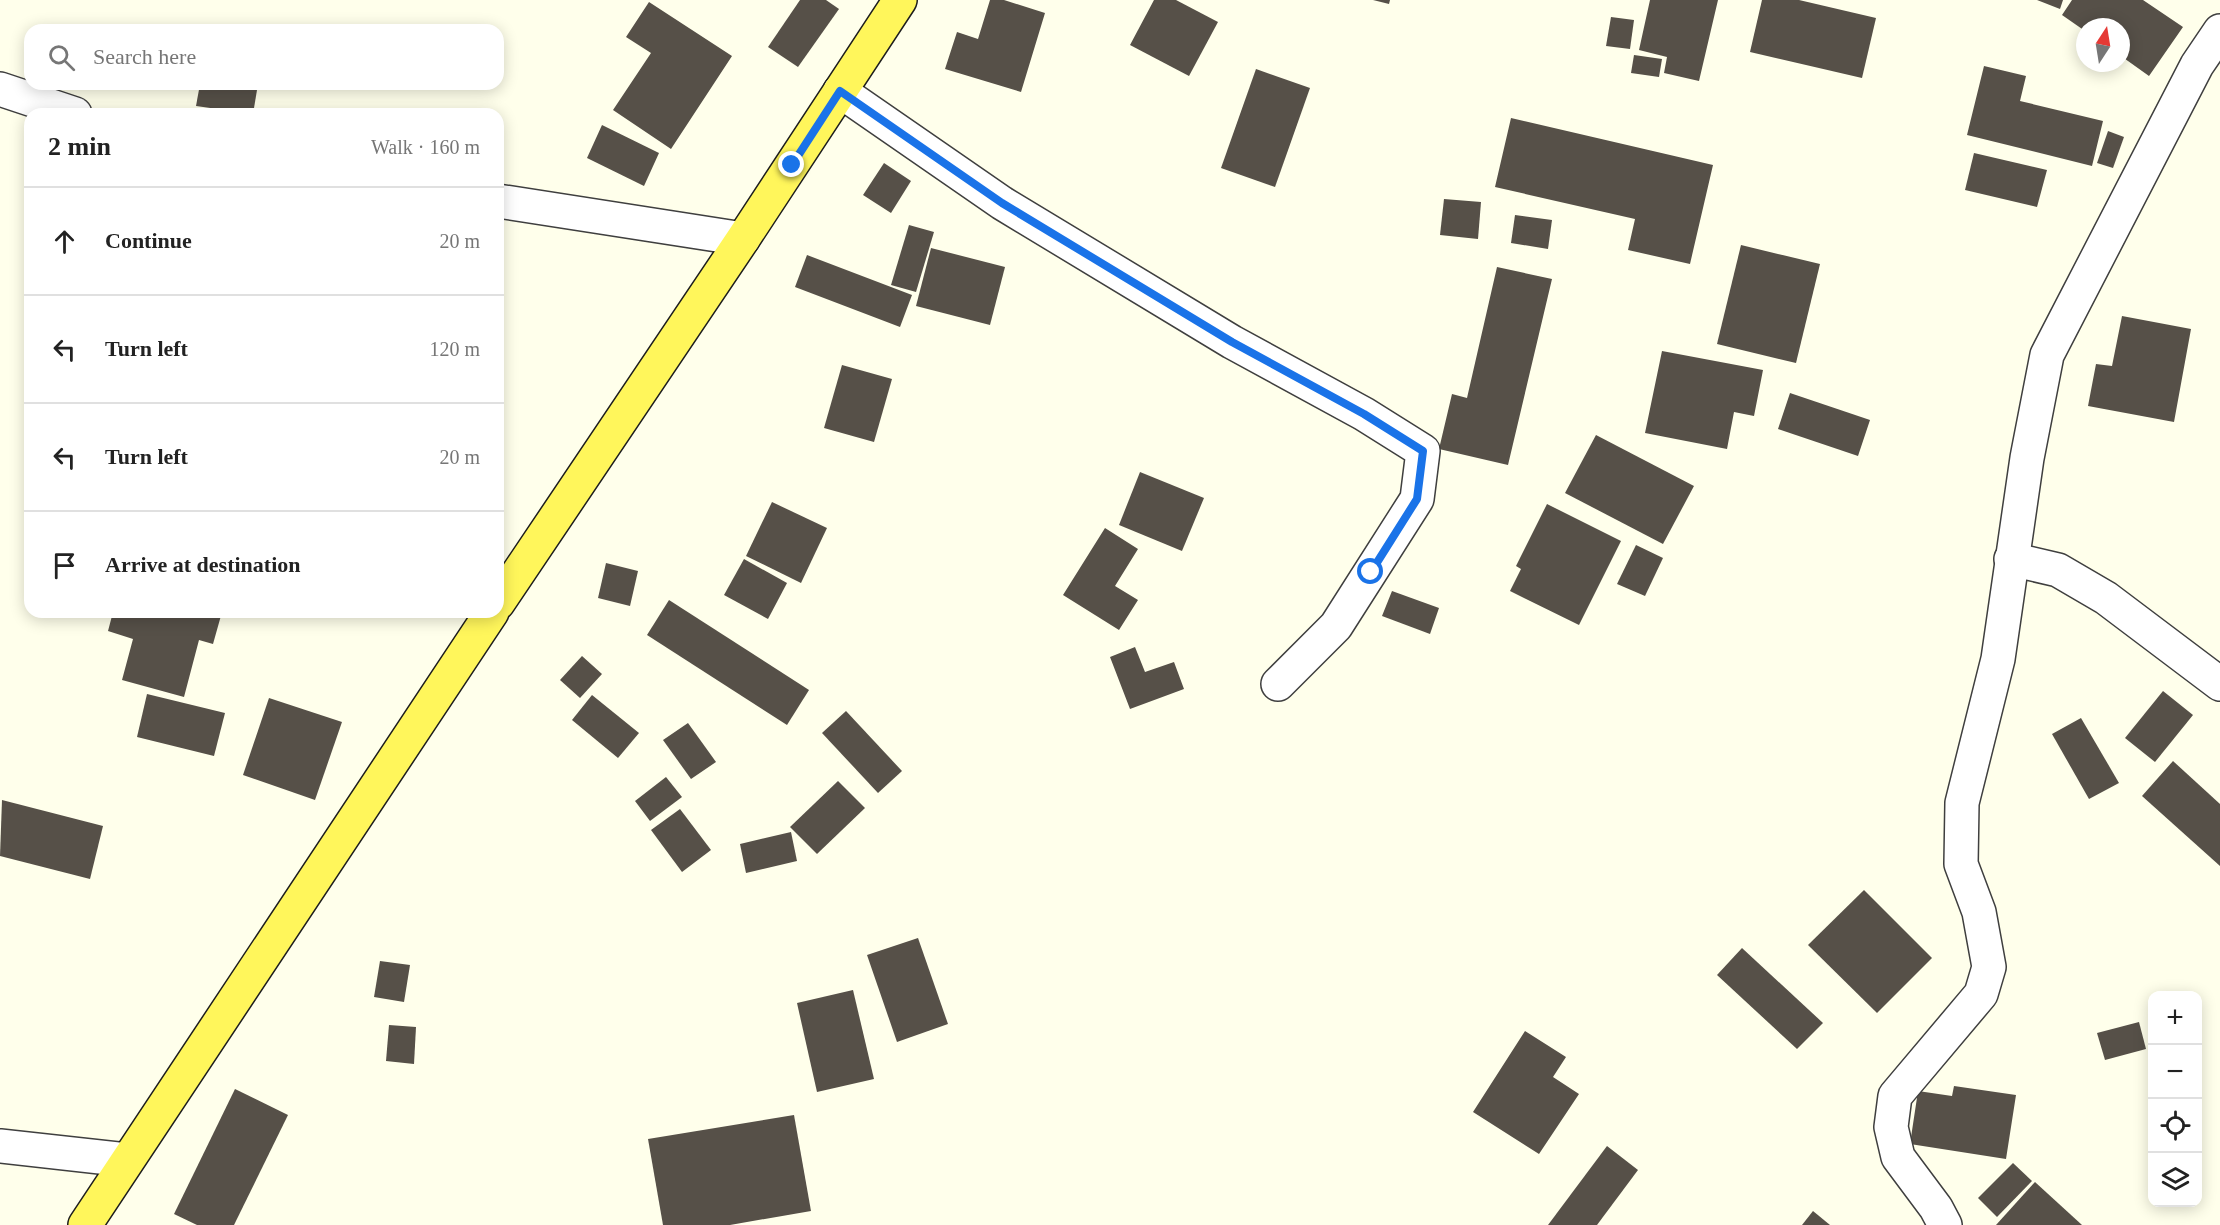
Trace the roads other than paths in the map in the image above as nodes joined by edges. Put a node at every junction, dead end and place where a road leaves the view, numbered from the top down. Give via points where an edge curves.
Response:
1 (900, 0) edge
2 (2220, 31) edge
3 (0, 89) edge
4 (840, 91) junction
5 (57, 108) edge
6 (504, 202) edge
7 (743, 239) junction
8 (2012, 559) junction
9 (504, 594) edge
10 (488, 618) edge
11 (1278, 684) dead end
12 (2220, 684) edge
13 (0, 1146) edge
14 (128, 1160) junction
15 (85, 1225) edge
16 (1945, 1225) edge

1 - 4 main road
2 - 8 street via 2197,65 2047,355
3 - 5 street
4 - 7 main road
4 - 11 street via 1002,203 1232,342 1423,451 1417,499 1336,626
6 - 7 street
7 - 9 main road
8 - 12 street via 2058,570 2106,598
8 - 16 street via 1998,659 1962,803 1961,864 1979,912 1989,967 1981,994 1895,1096 1891,1127 1898,1157
10 - 14 main road
13 - 14 street
14 - 15 main road

